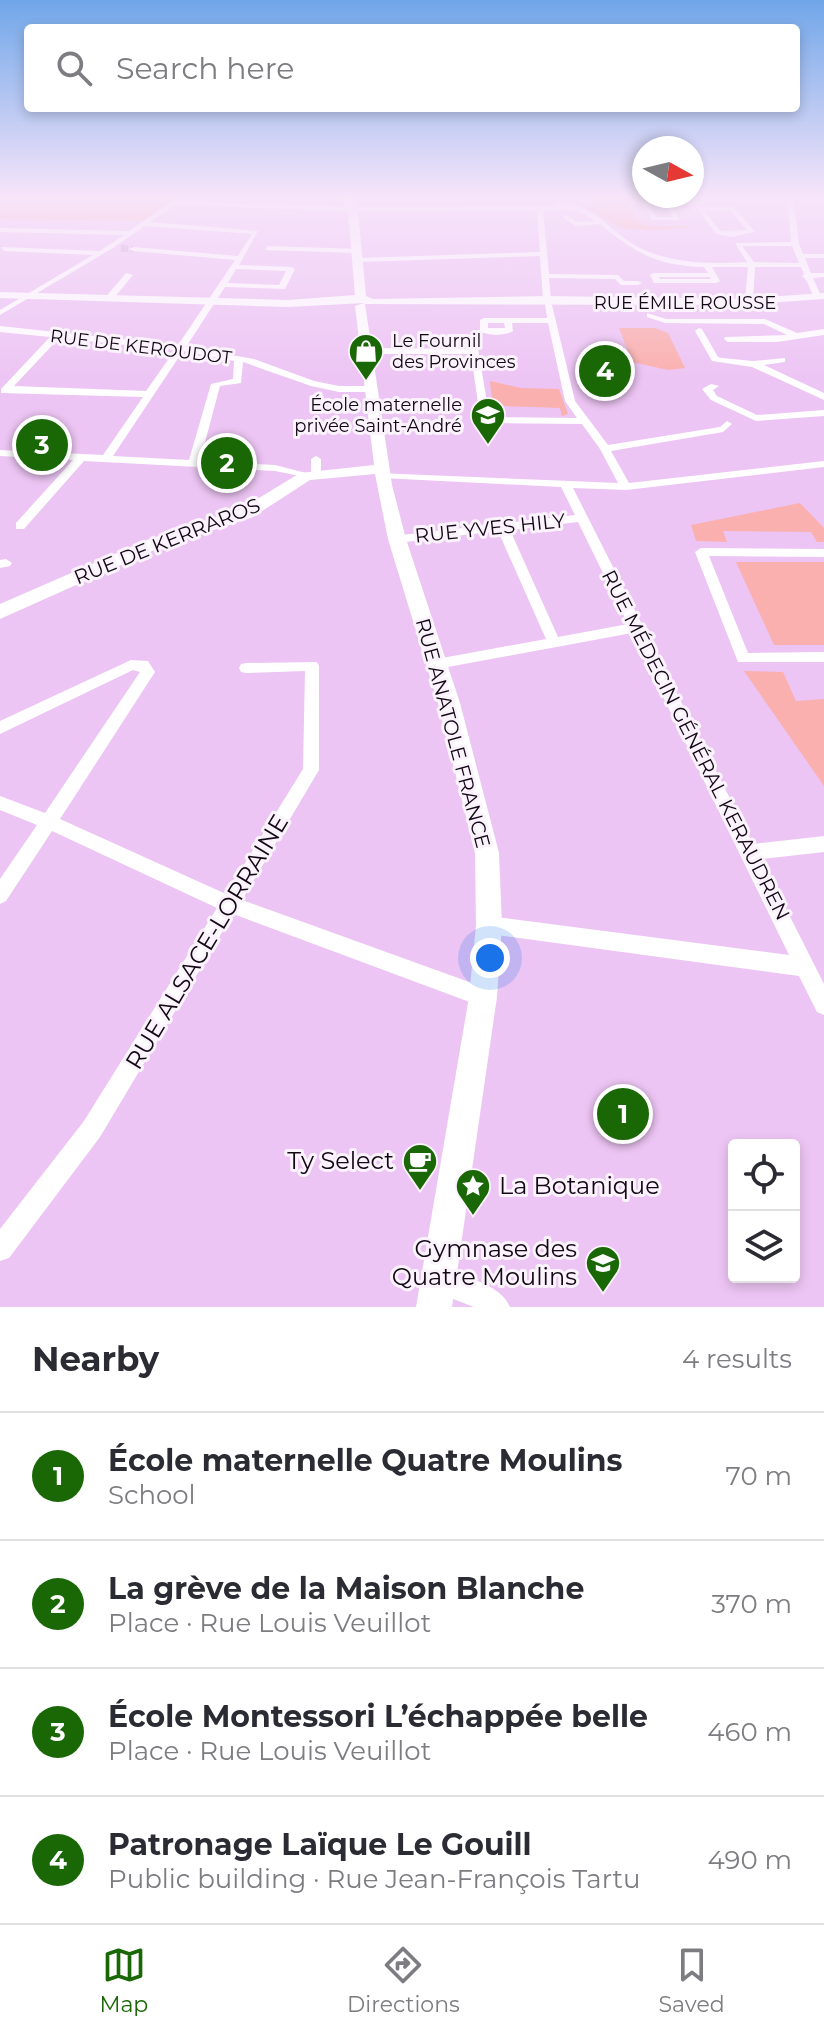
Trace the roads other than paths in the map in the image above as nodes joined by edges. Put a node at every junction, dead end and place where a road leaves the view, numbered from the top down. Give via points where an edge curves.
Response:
1 (97, 256) edge
2 (241, 256) edge
3 (357, 256) edge
4 (544, 256) edge
5 (658, 256) edge
6 (746, 256) edge
7 (799, 256) edge
8 (824, 256) edge
9 (801, 261) junction
10 (752, 264) junction
11 (707, 265) junction
12 (234, 267) junction
13 (129, 275) dead end
14 (713, 275) junction
15 (824, 275) edge
16 (547, 276) junction
17 (638, 283) dead end
18 (223, 285) junction
19 (0, 295) edge
20 (30, 295) junction
21 (111, 296) junction
22 (818, 296) edge
23 (213, 300) junction
24 (749, 301) junction
25 (361, 302) junction
26 (547, 302) junction
27 (0, 313) edge
28 (650, 315) dead end
29 (508, 321) dead end
30 (551, 321) junction
31 (0, 329) edge
32 (699, 331) dead end
33 (824, 332) edge
34 (56, 336) junction
35 (796, 336) junction
36 (728, 339) dead end
37 (178, 348) junction
38 (368, 351) junction
39 (239, 358) junction
40 (782, 360) dead end
41 (753, 364) junction
42 (714, 386) dead end
43 (373, 389) junction
44 (3, 393) edge
45 (149, 394) junction
46 (824, 397) edge
47 (824, 413) edge
48 (584, 421) junction
49 (727, 424) dead end
50 (605, 449) junction
51 (0, 453) edge
52 (82, 456) junction
53 (106, 459) junction
54 (824, 464) edge
55 (193, 465) junction
56 (313, 469) junction
57 (381, 472) junction
58 (566, 485) junction
59 (626, 487) junction
60 (583, 518) junction
61 (20, 526) dead end
62 (502, 526) junction
63 (397, 539) junction
64 (824, 553) edge
65 (0, 612) edge
66 (637, 627) junction
67 (554, 642) junction
68 (824, 657) edge
69 (437, 664) junction
70 (246, 668) dead end
71 (0, 728) edge
72 (0, 803) edge
73 (49, 822) junction
74 (824, 844) edge
75 (750, 852) junction
76 (0, 895) edge
77 (231, 905) junction
78 (489, 925) junction
79 (806, 967) junction
80 (483, 997) junction
81 (824, 1005) edge
82 (0, 1249) edge
83 (436, 1294) edge
84 (497, 1307) edge

1 - 20 street
2 - 12 street
3 - 25 main road, RUE ANATOLE FRANCE
4 - 16 street
5 - 11 street
6 - 10 street
7 - 9 street
8 - 9 street
9 - 10 street
9 - 22 street
10 - 11 street
10 - 24 street
11 - 14 street
12 - 18 street
12 - 18 street via 291,269 282,287
13 - 21 street
14 - 14 street via 716,281 657,281 654,275
15 - 22 street
16 - 17 street via 618,277 621,283
16 - 26 street
18 - 23 street
19 - 20 main road, RUE ÉMILE ROUSSE
20 - 21 main road, RUE ÉMILE ROUSSE
20 - 27 street
21 - 23 main road, RUE ÉMILE ROUSSE
22 - 24 main road, RUE ÉMILE ROUSSE
22 - 26 main road, RUE ÉMILE ROUSSE
23 - 25 main road, RUE ÉMILE ROUSSE
23 - 37 street
24 - 26 main road, RUE ÉMILE ROUSSE
25 - 26 main road, RUE ÉMILE ROUSSE
25 - 38 main road, RUE ANATOLE FRANCE
26 - 30 street
28 - 35 street via 665,321 765,322
29 - 30 street
30 - 48 street via 570,401
31 - 34 street, RUE DE KEROUDOT
32 - 41 street via 715,359
33 - 35 street
34 - 37 street, RUE DE KEROUDOT
34 - 44 street
35 - 36 street
37 - 39 street, RUE DE KEROUDOT
37 - 45 street
38 - 43 main road, RUE ANATOLE FRANCE
38 - 48 street via 475,351 484,415 493,420
39 - 43 street, RUE DE KEROUDOT via 311,383
39 - 55 street via 238,381 216,384
40 - 41 street
41 - 46 street
42 - 47 street via 707,389 714,398 756,418
43 - 57 main road, RUE ANATOLE FRANCE
44 - 45 street
45 - 53 street
48 - 50 street
49 - 50 street via 723,429
50 - 59 street
51 - 52 street
52 - 53 street
52 - 61 street
53 - 55 street
54 - 59 street
55 - 56 street
56 - 57 main road, RUE DE KERRAROS
56 - 65 main road, RUE DE KERRAROS via 247,513 153,544
57 - 58 street
57 - 63 main road, RUE ANATOLE FRANCE
58 - 59 street
58 - 60 street, RUE MÉDECIN GÉNÉRAL KERAUDREN
60 - 62 street, RUE YVES HILY
60 - 66 street, RUE MÉDECIN GÉNÉRAL KERAUDREN
62 - 63 street, RUE YVES HILY
62 - 67 street
63 - 69 main road, RUE ANATOLE FRANCE
64 - 68 street via 701,552 743,658
66 - 67 street
66 - 75 street, RUE MÉDECIN GÉNÉRAL KERAUDREN
67 - 69 street
69 - 78 main road, RUE ANATOLE FRANCE via 487,853
70 - 77 street, RUE ALSACE-LORRAINE via 312,666 311,770
71 - 73 street via 131,665 143,665 148,672
72 - 73 street
73 - 76 street
73 - 77 street
74 - 75 street
75 - 79 street, RUE MÉDECIN GÉNÉRAL KERAUDREN
77 - 80 street
77 - 82 street, RUE ALSACE-LORRAINE via 92,1129
78 - 79 street
78 - 80 main road, RUE ANATOLE FRANCE
79 - 81 street, RUE MÉDECIN GÉNÉRAL KERAUDREN
80 - 83 main road, RUE ANATOLE FRANCE
83 - 84 street via 475,1293

